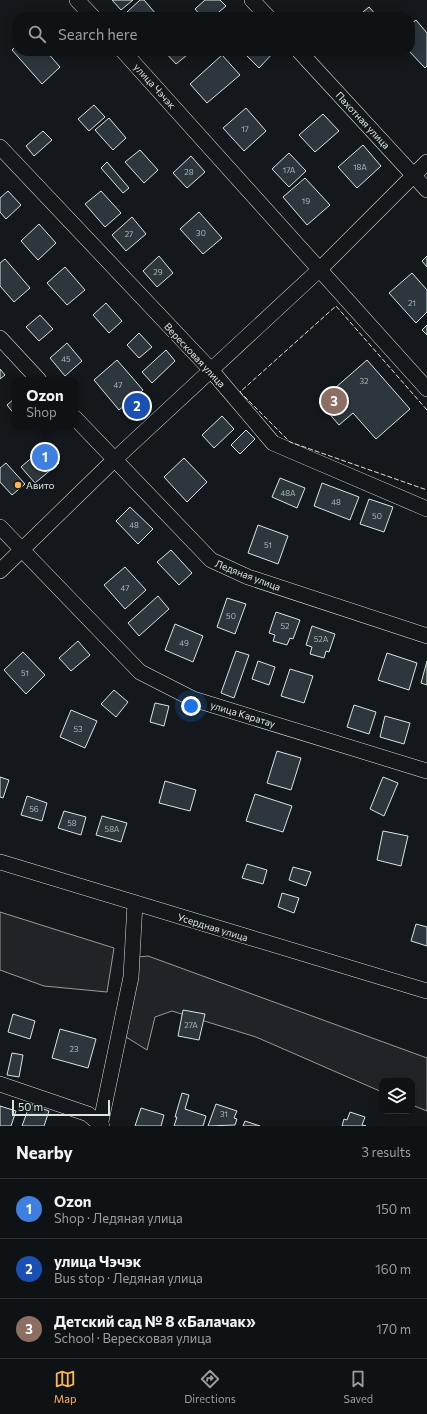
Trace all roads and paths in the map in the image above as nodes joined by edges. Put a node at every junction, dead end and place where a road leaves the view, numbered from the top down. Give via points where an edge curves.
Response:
1 (77, 0) edge
2 (252, 0) edge
3 (88, 12) edge
4 (263, 12) edge
5 (128, 56) edge
6 (304, 56) edge
7 (0, 147) edge
8 (427, 162) edge
9 (414, 176) junction
10 (427, 190) edge
11 (320, 269) junction
12 (0, 338) edge
13 (211, 370) junction
14 (36, 377) edge
15 (427, 389) edge
16 (78, 421) edge
17 (114, 460) junction
18 (427, 509) edge
19 (0, 527) edge
20 (21, 551) junction
21 (0, 571) edge
22 (427, 636) edge
23 (427, 771) edge
24 (0, 862) edge
25 (135, 903) junction
26 (427, 991) edge
27 (0, 1084) edge
28 (101, 1126) edge

1 - 3 street
2 - 4 street
5 - 11 street, улица Чэчэк
6 - 9 street, Пахотная улица
7 - 13 street, Вересковая улица
8 - 9 street
9 - 10 street, Пахотная улица
9 - 11 street
11 - 13 street
11 - 15 street, улица Чэчэк
12 - 14 street
13 - 17 street
13 - 18 street, Вересковая улица via 273,443
16 - 17 street, Ледяная улица
17 - 20 street
17 - 22 street, Ледяная улица via 211,560 248,577
19 - 20 street, улица Каратау
20 - 21 street
20 - 23 street, улица Каратау via 140,672 193,699
24 - 25 street, Усердная улица
25 - 26 street, Усердная улица
25 - 28 street via 131,977
27 - 28 street via 88,1114

